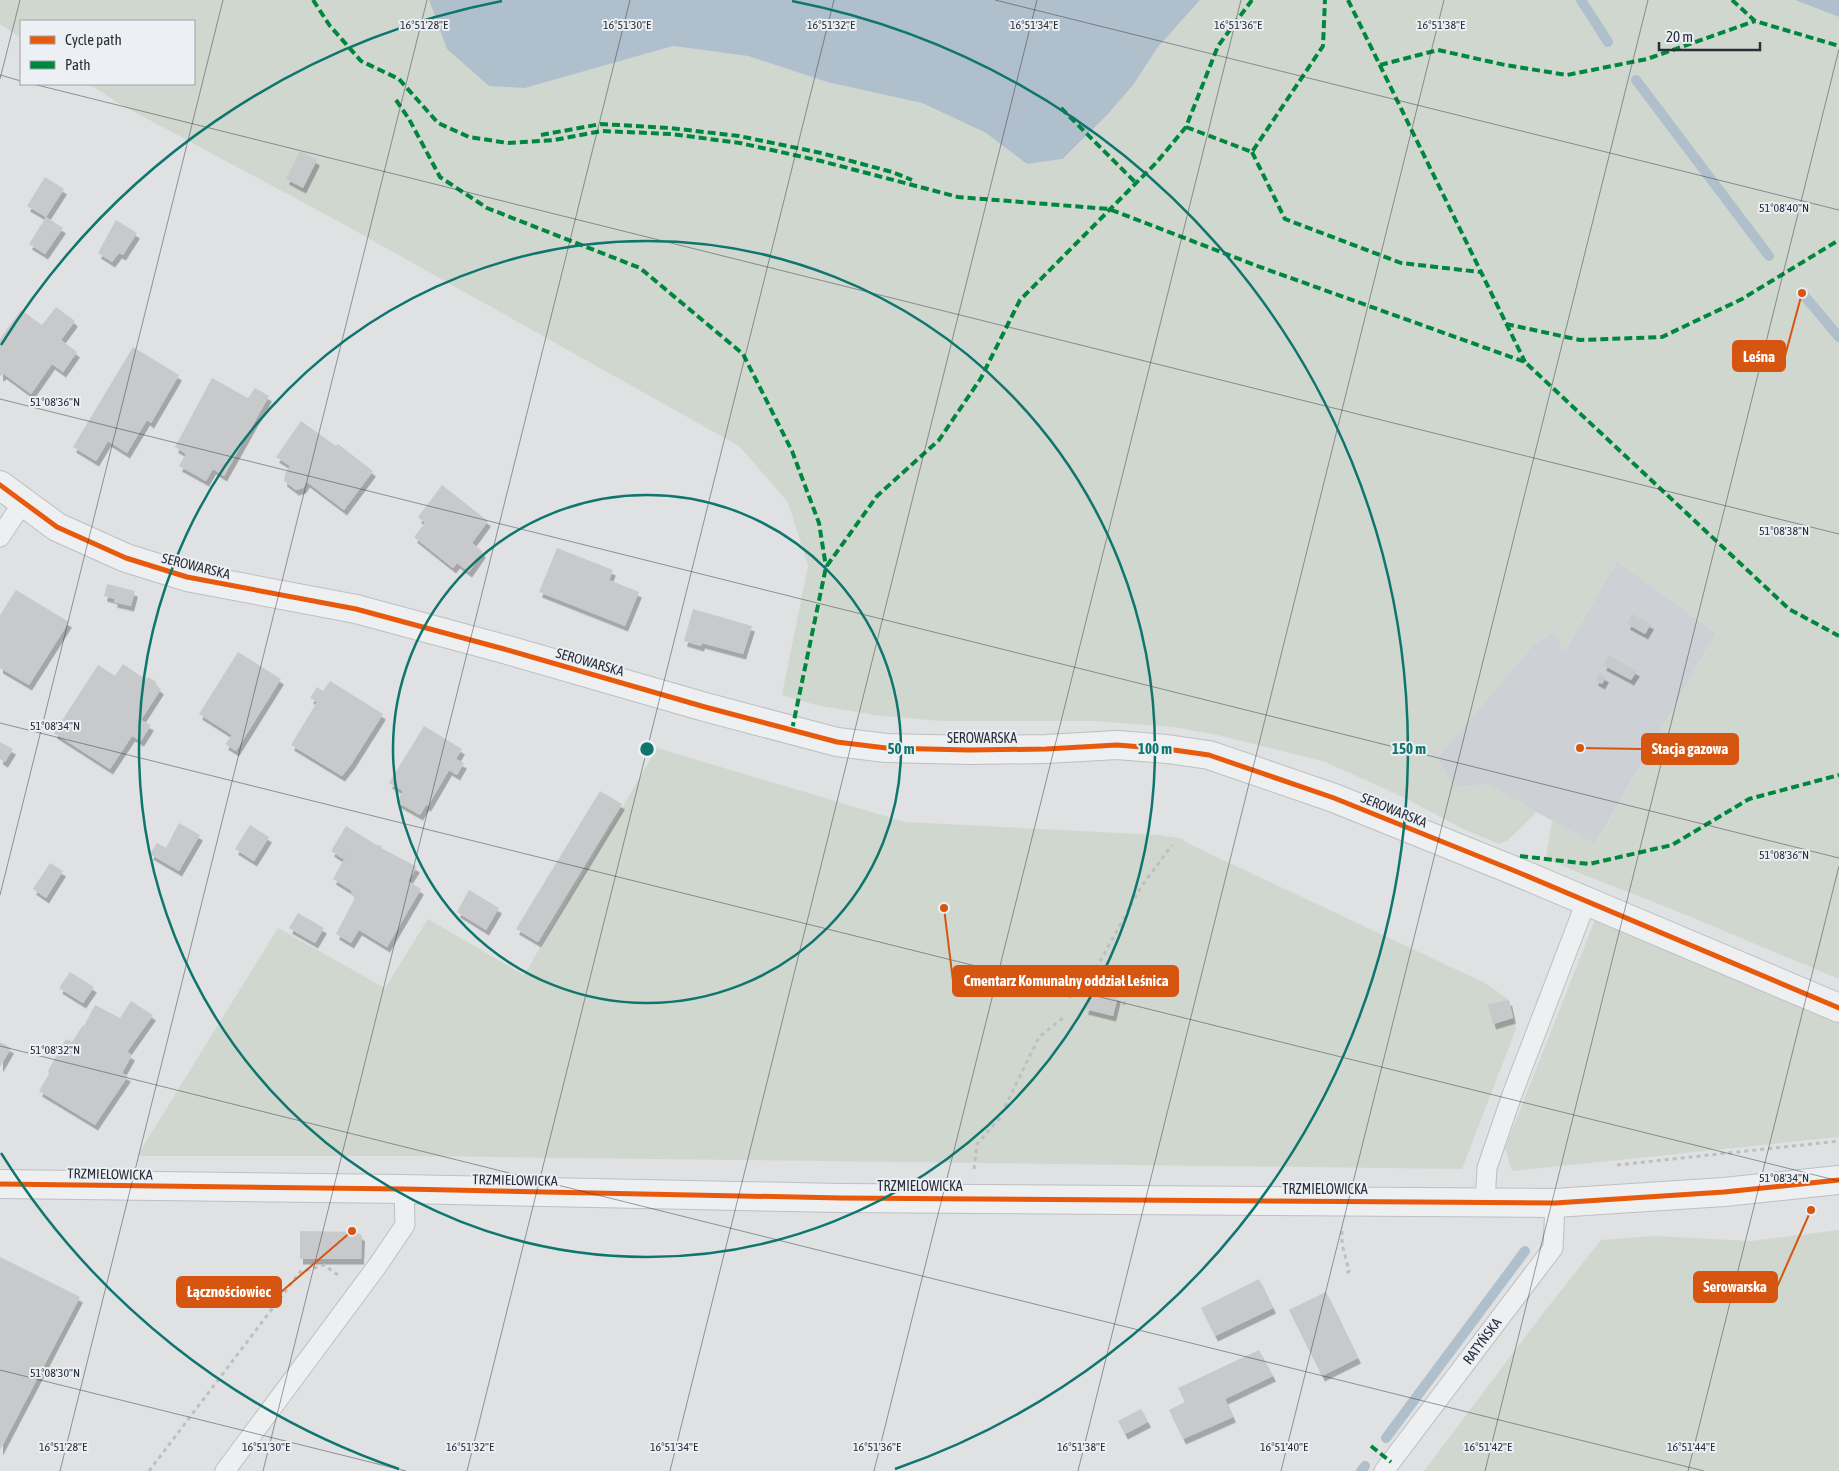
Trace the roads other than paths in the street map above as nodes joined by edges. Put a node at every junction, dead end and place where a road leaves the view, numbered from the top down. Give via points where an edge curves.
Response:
1 (0, 485) edge
2 (23, 502) junction
3 (0, 537) edge
4 (1586, 902) junction
5 (1839, 1008) edge
6 (1839, 1180) edge
7 (0, 1184) edge
8 (404, 1189) junction
9 (1485, 1202) junction
10 (1555, 1203) junction
11 (225, 1471) edge
12 (1384, 1471) edge

1 - 2 street, SEROWARSKA
2 - 3 lane
2 - 4 street, SEROWARSKA via 56,527 126,558 187,577 356,608 838,742 886,748 969,750 1117,745 1167,748 1209,756 1334,798
4 - 5 street, SEROWARSKA
4 - 9 lane via 1487,1168
6 - 10 street, TRZMIELOWICKA via 1724,1192
7 - 8 street, TRZMIELOWICKA
8 - 9 street, TRZMIELOWICKA via 841,1198
8 - 11 lane via 405,1225
9 - 10 street, TRZMIELOWICKA
10 - 12 lane, RATYŃSKA via 1553,1248

